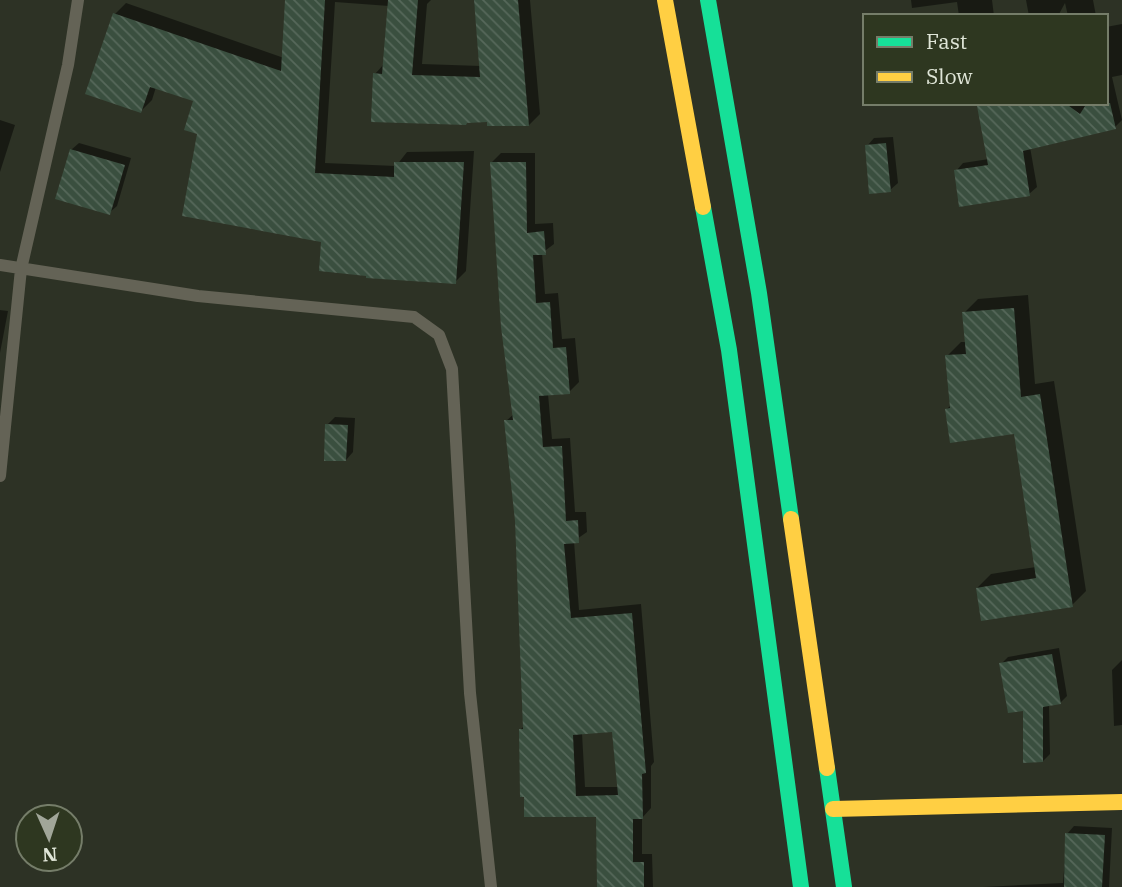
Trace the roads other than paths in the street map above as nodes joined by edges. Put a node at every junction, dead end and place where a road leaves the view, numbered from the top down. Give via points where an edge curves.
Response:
1 (78, 0) edge
2 (665, 0) edge
3 (708, 0) edge
4 (0, 265) edge
5 (22, 269) junction
6 (0, 476) edge
7 (1122, 803) edge
8 (833, 809) junction
9 (491, 887) edge
10 (801, 887) edge
11 (844, 887) edge

1 - 5 lane
2 - 10 main road via 729,350
3 - 8 main road via 759,293
4 - 5 lane
5 - 6 lane
5 - 9 lane via 198,296 414,317 439,335 452,369 470,693
7 - 8 main road
8 - 11 main road

